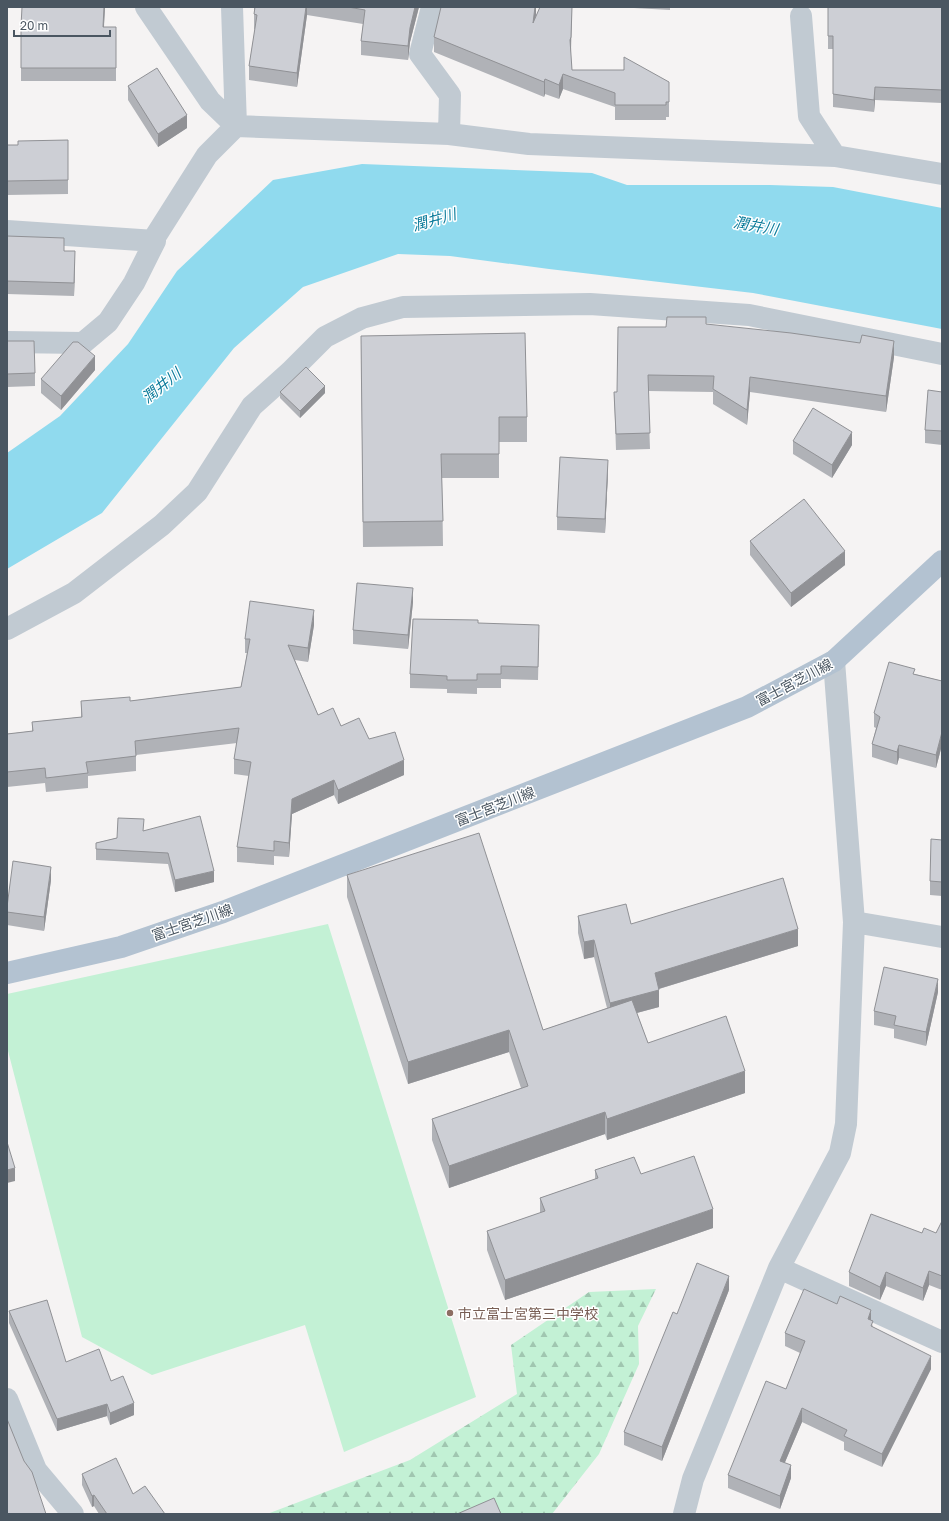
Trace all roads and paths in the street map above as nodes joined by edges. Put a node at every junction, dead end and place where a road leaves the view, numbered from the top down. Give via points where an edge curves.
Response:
1 (146, 7) edge
2 (232, 7) edge
3 (432, 7) edge
4 (801, 16) dead end
5 (236, 126) junction
6 (449, 134) junction
7 (835, 156) junction
8 (942, 174) edge
9 (7, 231) edge
10 (154, 241) junction
11 (7, 342) edge
12 (942, 354) edge
13 (942, 561) edge
14 (7, 629) edge
15 (834, 661) junction
16 (854, 922) junction
17 (942, 938) edge
18 (7, 972) edge
19 (779, 1268) junction
20 (942, 1342) edge
21 (7, 1399) edge
22 (73, 1514) edge
23 (684, 1514) edge

1 - 5 street via 210,101
2 - 5 street
3 - 6 street via 420,54 450,95
4 - 7 street via 809,116
5 - 6 street
5 - 10 street via 207,154
6 - 7 street via 529,144
7 - 8 street
9 - 10 street
10 - 11 street via 134,283 108,322 83,343
12 - 14 street via 749,315 590,304 403,307 362,318 325,337 252,406 197,492 162,525 74,593
13 - 15 main road, 富士宮芝川線
15 - 16 street
15 - 18 main road, 富士宮芝川線 via 747,707 223,912 121,947
16 - 17 street
16 - 19 street via 846,1124 840,1153
19 - 20 street
19 - 23 street via 693,1479
21 - 22 street via 36,1470

